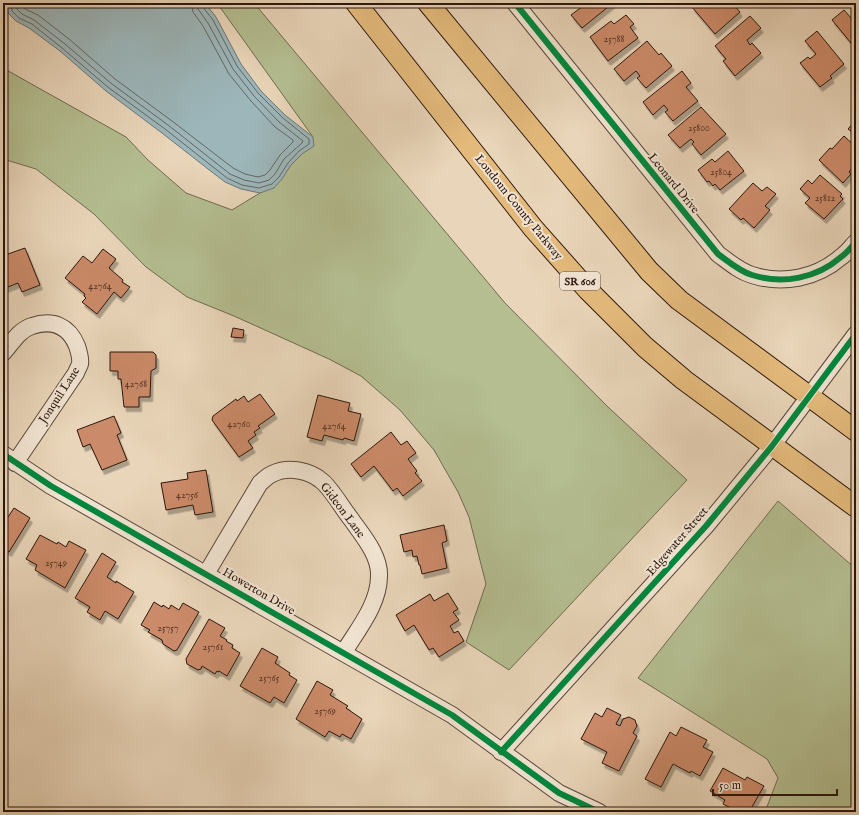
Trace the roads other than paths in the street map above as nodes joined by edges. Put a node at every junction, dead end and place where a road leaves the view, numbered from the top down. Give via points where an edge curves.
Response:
1 (356, 3) edge
2 (428, 3) edge
3 (515, 3) edge
4 (856, 242) edge
5 (856, 334) edge
6 (3, 353) edge
7 (809, 397) junction
8 (856, 431) edge
9 (772, 446) junction
10 (9, 458) edge
11 (856, 507) edge
12 (206, 574) junction
13 (344, 652) junction
14 (500, 752) junction
15 (598, 812) edge

1 - 9 main road, Loudoun County Parkway / SR 606 via 533,228 588,290 645,347 684,380
2 - 7 main road via 648,271 678,300
3 - 4 street, Leonard Drive via 718,254 734,266 752,275 771,279 791,279 825,269 842,257
5 - 7 street, Edgewater Street
6 - 10 street, Jonquil Lane via 21,332 32,326 57,324 66,328 74,338 80,354 80,364 76,373
7 - 8 main road
7 - 9 street, Edgewater Street
9 - 11 main road, Loudoun County Parkway / SR 606
9 - 14 street, Edgewater Street via 706,526
10 - 12 street, Howerton Drive via 58,490
12 - 13 street, Howerton Drive
12 - 13 street, Gideon Lane via 260,483 270,474 282,470 312,474 324,482 362,534 376,559 379,574 374,602
13 - 14 street, Howerton Drive via 452,715
14 - 15 street, Howerton Drive via 559,793

